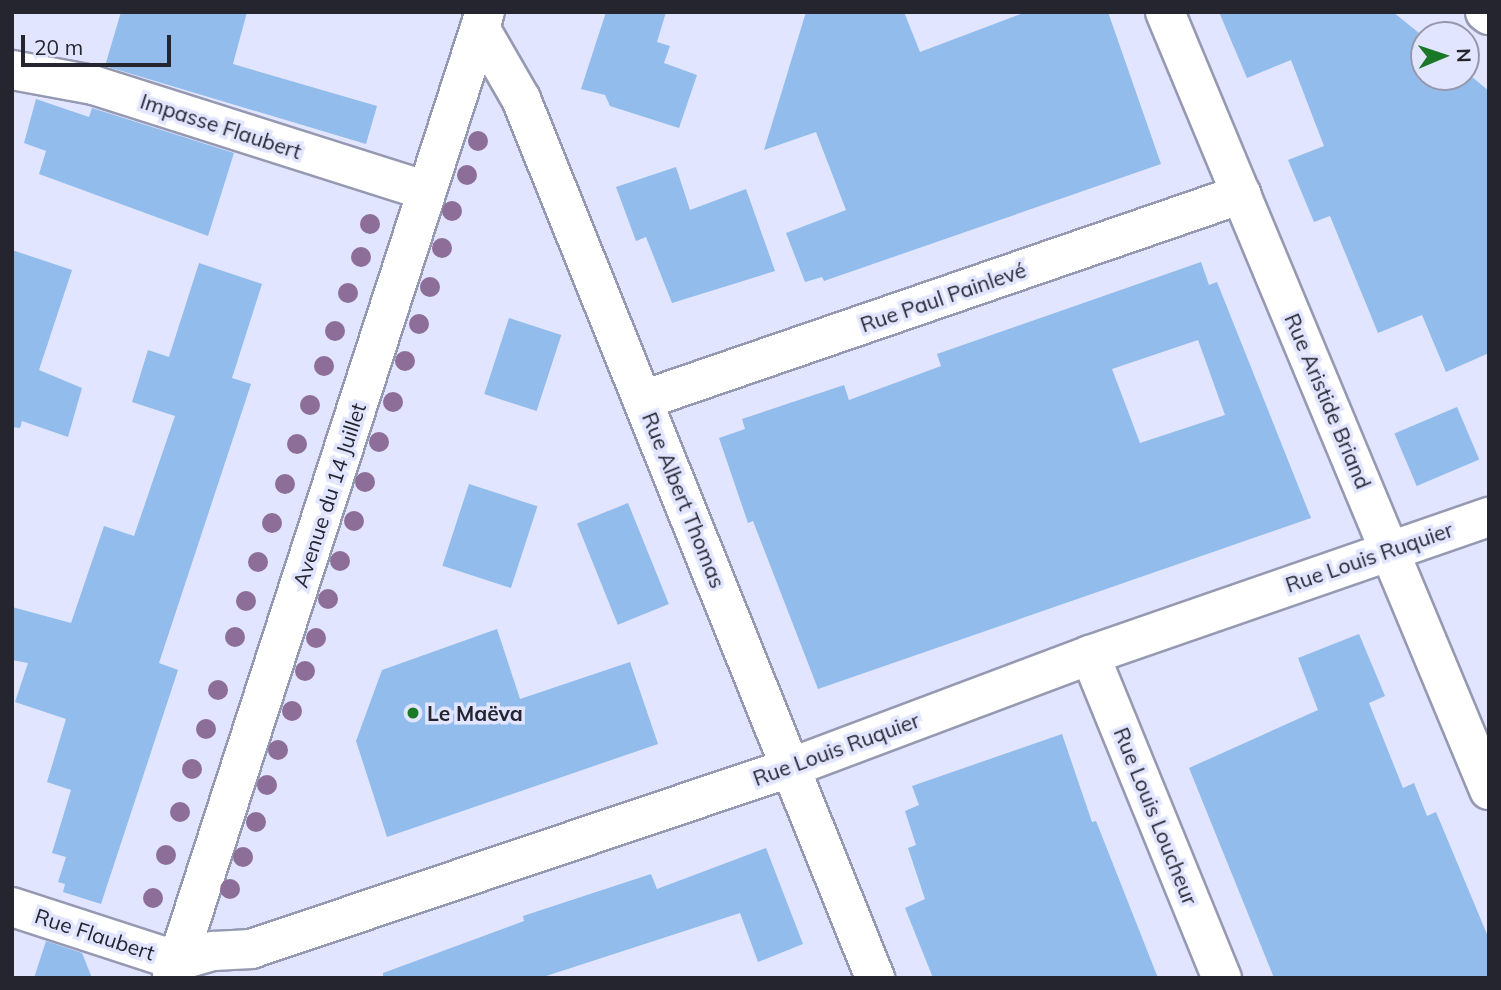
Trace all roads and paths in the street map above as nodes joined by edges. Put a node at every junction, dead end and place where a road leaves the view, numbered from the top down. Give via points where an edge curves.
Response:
1 (1165, 12) edge
2 (483, 20) edge
3 (12, 70) edge
4 (427, 191) junction
5 (1242, 194) junction
6 (643, 400) junction
7 (1489, 517) edge
8 (1390, 549) junction
9 (1090, 655) junction
10 (792, 767) junction
11 (1489, 790) edge
12 (12, 907) edge
13 (179, 972) edge
14 (875, 978) edge
15 (1222, 978) edge

1 - 5 street, Rue Aristide Briand
2 - 4 street, Avenue du 14 Juillet
2 - 6 street, Rue Albert Thomas via 521,99
3 - 4 street, Impasse Flaubert via 93,85
4 - 13 street, Avenue du 14 Juillet
5 - 6 street, Rue Paul Painlevé
5 - 8 street, Rue Aristide Briand
6 - 10 street, Rue Albert Thomas
7 - 8 street, Rue Louis Ruquier
8 - 9 street, Rue Louis Ruquier
8 - 11 street, Rue Aristide Briand
9 - 10 street, Rue Louis Ruquier
9 - 15 street, Rue Louis Loucheur
10 - 13 street, Rue Louis Ruquier via 251,949 214,951
10 - 14 street, Rue Albert Thomas
12 - 13 street, Rue Flaubert

